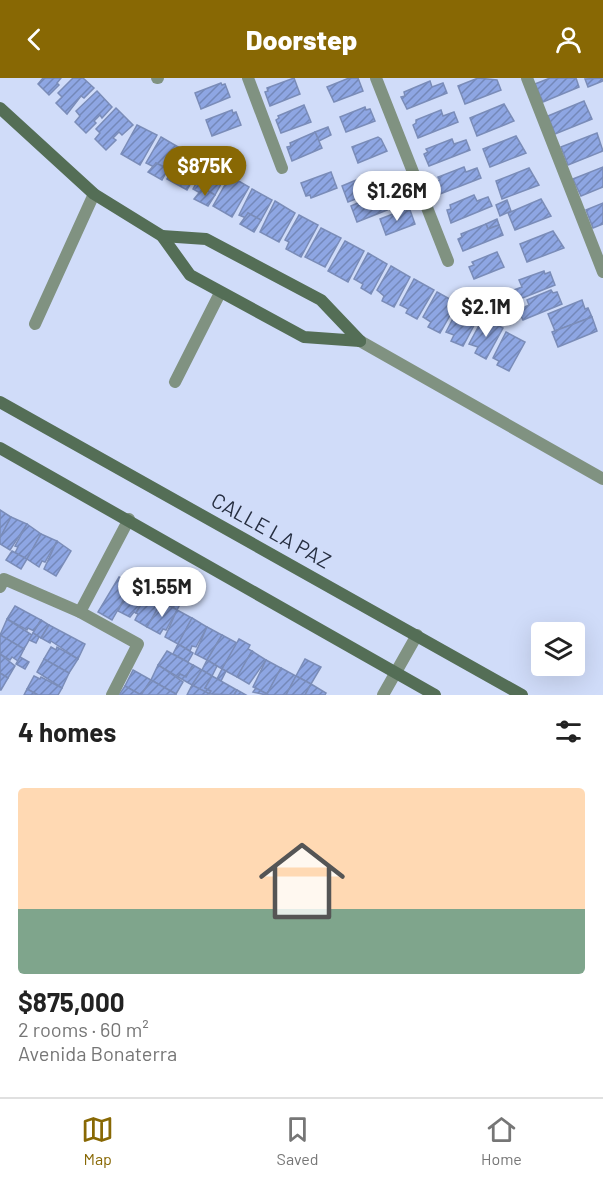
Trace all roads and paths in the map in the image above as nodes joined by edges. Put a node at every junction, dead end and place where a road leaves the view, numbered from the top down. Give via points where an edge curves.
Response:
1 (248, 78) edge
2 (376, 78) edge
3 (527, 78) edge
4 (0, 108) edge
5 (282, 168) dead end
6 (94, 194) junction
7 (162, 236) junction
8 (448, 261) dead end
9 (603, 272) edge
10 (220, 293) junction
11 (35, 324) dead end
12 (360, 341) junction
13 (175, 382) dead end
14 (0, 402) edge
15 (0, 448) edge
16 (603, 479) edge
17 (129, 519) junction
18 (0, 587) edge
19 (80, 612) junction
20 (417, 635) junction
21 (396, 672) junction
22 (112, 695) edge
23 (382, 695) edge
24 (435, 695) edge
25 (522, 695) edge

1 - 5 street
2 - 8 street
3 - 9 street
4 - 6 main road
6 - 7 main road
6 - 11 street
7 - 10 main road via 190,275
7 - 12 main road via 206,239 321,300
10 - 12 main road via 304,337
10 - 13 street
12 - 16 street
14 - 20 main road, CALLE LA PAZ
15 - 17 main road
17 - 19 street
17 - 21 main road
18 - 19 street via 4,579
19 - 22 street via 138,644
20 - 21 street
20 - 25 main road, CALLE LA PAZ
21 - 23 street
21 - 24 main road

